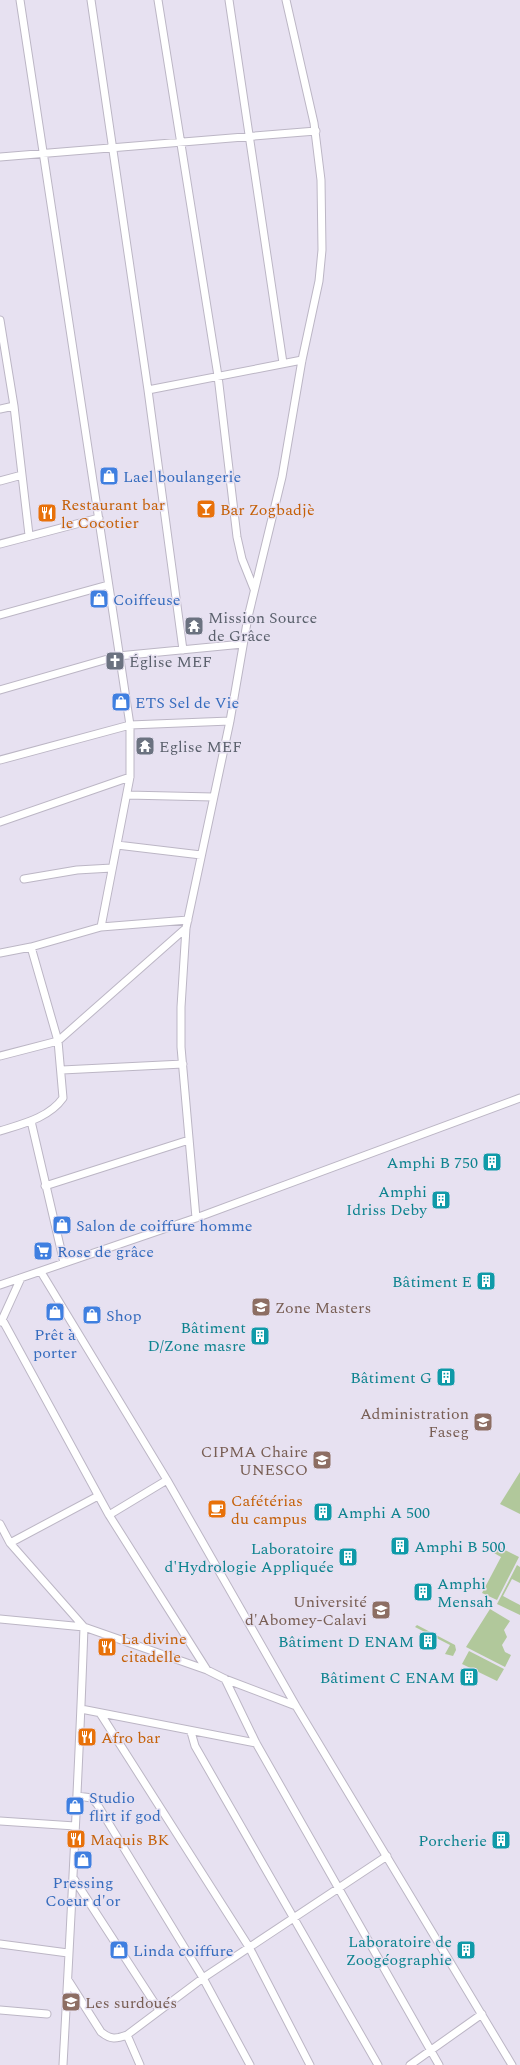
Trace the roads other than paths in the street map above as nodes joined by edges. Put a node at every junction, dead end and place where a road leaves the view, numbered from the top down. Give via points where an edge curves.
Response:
1 (20, 0) edge
2 (91, 0) edge
3 (158, 0) edge
4 (229, 0) edge
5 (286, 0) edge
6 (316, 131) junction
7 (250, 136) junction
8 (181, 143) junction
9 (112, 146) junction
10 (43, 154) junction
11 (0, 157) edge
12 (0, 320) edge
13 (302, 360) junction
14 (284, 363) junction
15 (218, 376) junction
16 (148, 390) junction
17 (14, 406) junction
18 (0, 409) edge
19 (22, 475) junction
20 (0, 481) edge
21 (99, 518) junction
22 (29, 535) junction
23 (0, 544) edge
24 (108, 585) junction
25 (254, 589) junction
26 (0, 615) edge
27 (243, 644) junction
28 (183, 650) junction
29 (118, 656) junction
30 (0, 690) edge
31 (230, 721) junction
32 (130, 724) junction
33 (0, 760) edge
34 (130, 777) junction
35 (127, 795) junction
36 (213, 797) junction
37 (0, 822) edge
38 (117, 845) junction
39 (201, 855) junction
40 (112, 868) junction
41 (24, 880) dead end
42 (188, 920) junction
43 (101, 928) junction
44 (186, 928) junction
45 (31, 946) junction
46 (0, 953) edge
47 (58, 1041) junction
48 (0, 1056) edge
49 (183, 1064) junction
50 (62, 1070) junction
51 (520, 1098) edge
52 (31, 1121) junction
53 (0, 1131) edge
54 (189, 1140) junction
55 (45, 1186) junction
56 (196, 1218) junction
57 (64, 1263) junction
58 (41, 1272) junction
59 (21, 1278) junction
60 (0, 1284) edge
61 (1, 1321) edge
62 (167, 1480) junction
63 (98, 1496) junction
64 (109, 1515) junction
65 (0, 1524) edge
66 (10, 1543) junction
67 (0, 1618) edge
68 (84, 1627) junction
69 (207, 1670) junction
70 (225, 1679) junction
71 (296, 1706) junction
72 (81, 1709) junction
73 (100, 1713) junction
74 (191, 1732) junction
75 (256, 1743) junction
76 (77, 1796) junction
77 (0, 1821) edge
78 (75, 1826) junction
79 (387, 1856) junction
80 (74, 1879) junction
81 (339, 1886) junction
82 (294, 1916) junction
83 (0, 1944) edge
84 (249, 1948) junction
85 (68, 1953) junction
86 (203, 1978) junction
87 (68, 1980) junction
88 (0, 2010) edge
89 (159, 2010) junction
90 (47, 2014) dead end
91 (482, 2014) junction
92 (127, 2035) junction
93 (431, 2050) junction
94 (63, 2065) edge
95 (140, 2065) edge
96 (250, 2065) edge
97 (310, 2065) edge
98 (378, 2065) edge
99 (410, 2065) edge
100 (439, 2065) edge
101 (512, 2065) edge

1 - 10 street
2 - 9 street
3 - 8 street
4 - 7 street
5 - 6 street
6 - 7 street
6 - 13 street via 321,188 322,250 319,281
7 - 8 street
7 - 14 street
8 - 9 street
8 - 15 street
9 - 10 street
9 - 16 street
10 - 11 street
10 - 21 street
12 - 17 street
13 - 14 street
13 - 25 street via 282,477
14 - 15 street
15 - 16 street
15 - 25 street via 237,537 242,559
16 - 28 street
17 - 18 street
17 - 19 street
19 - 20 street
19 - 22 street
21 - 22 street
21 - 24 street
22 - 23 street
24 - 26 street
24 - 29 street
25 - 27 street
27 - 28 street
27 - 31 street
28 - 29 street
29 - 30 street
29 - 32 street
31 - 32 street
31 - 36 street
32 - 33 street
32 - 34 street
34 - 35 street
34 - 37 street
35 - 36 street
35 - 38 street
36 - 39 street
38 - 39 street
38 - 40 street
39 - 42 street
40 - 41 street via 76,870
40 - 43 street
42 - 43 street
42 - 44 street
43 - 45 street
44 - 47 street
44 - 49 street via 181,1007
45 - 46 street
45 - 47 street
47 - 48 street
47 - 50 street
49 - 50 street
49 - 54 street
50 - 52 street via 63,1098 57,1107
51 - 56 street
52 - 53 street
52 - 55 street
54 - 55 street
54 - 56 street
55 - 57 street
56 - 57 street
57 - 58 street
58 - 59 street
58 - 62 street
59 - 60 street
59 - 61 street
61 - 63 street
62 - 64 street
62 - 71 street
63 - 64 street
63 - 66 street
64 - 69 street
65 - 66 street
66 - 68 street
67 - 68 street
68 - 69 street
68 - 72 street
69 - 70 street
70 - 71 street
70 - 75 street
71 - 79 street
72 - 73 street
72 - 76 street
73 - 74 street
73 - 84 street
74 - 75 street
74 - 82 street via 195,1746
75 - 81 street
76 - 78 street
76 - 86 street via 92,1798 97,1804
77 - 78 street
78 - 80 street
79 - 81 street
79 - 91 street
80 - 85 street
80 - 89 street
81 - 82 street
81 - 93 street
82 - 84 street
82 - 98 street
83 - 85 street
84 - 86 street
84 - 97 street
85 - 87 street
86 - 89 street
86 - 96 street
87 - 92 street via 101,2032 116,2039
87 - 94 street
88 - 90 street
89 - 92 street
91 - 93 street
91 - 101 street
92 - 95 street
93 - 99 street
93 - 100 street

